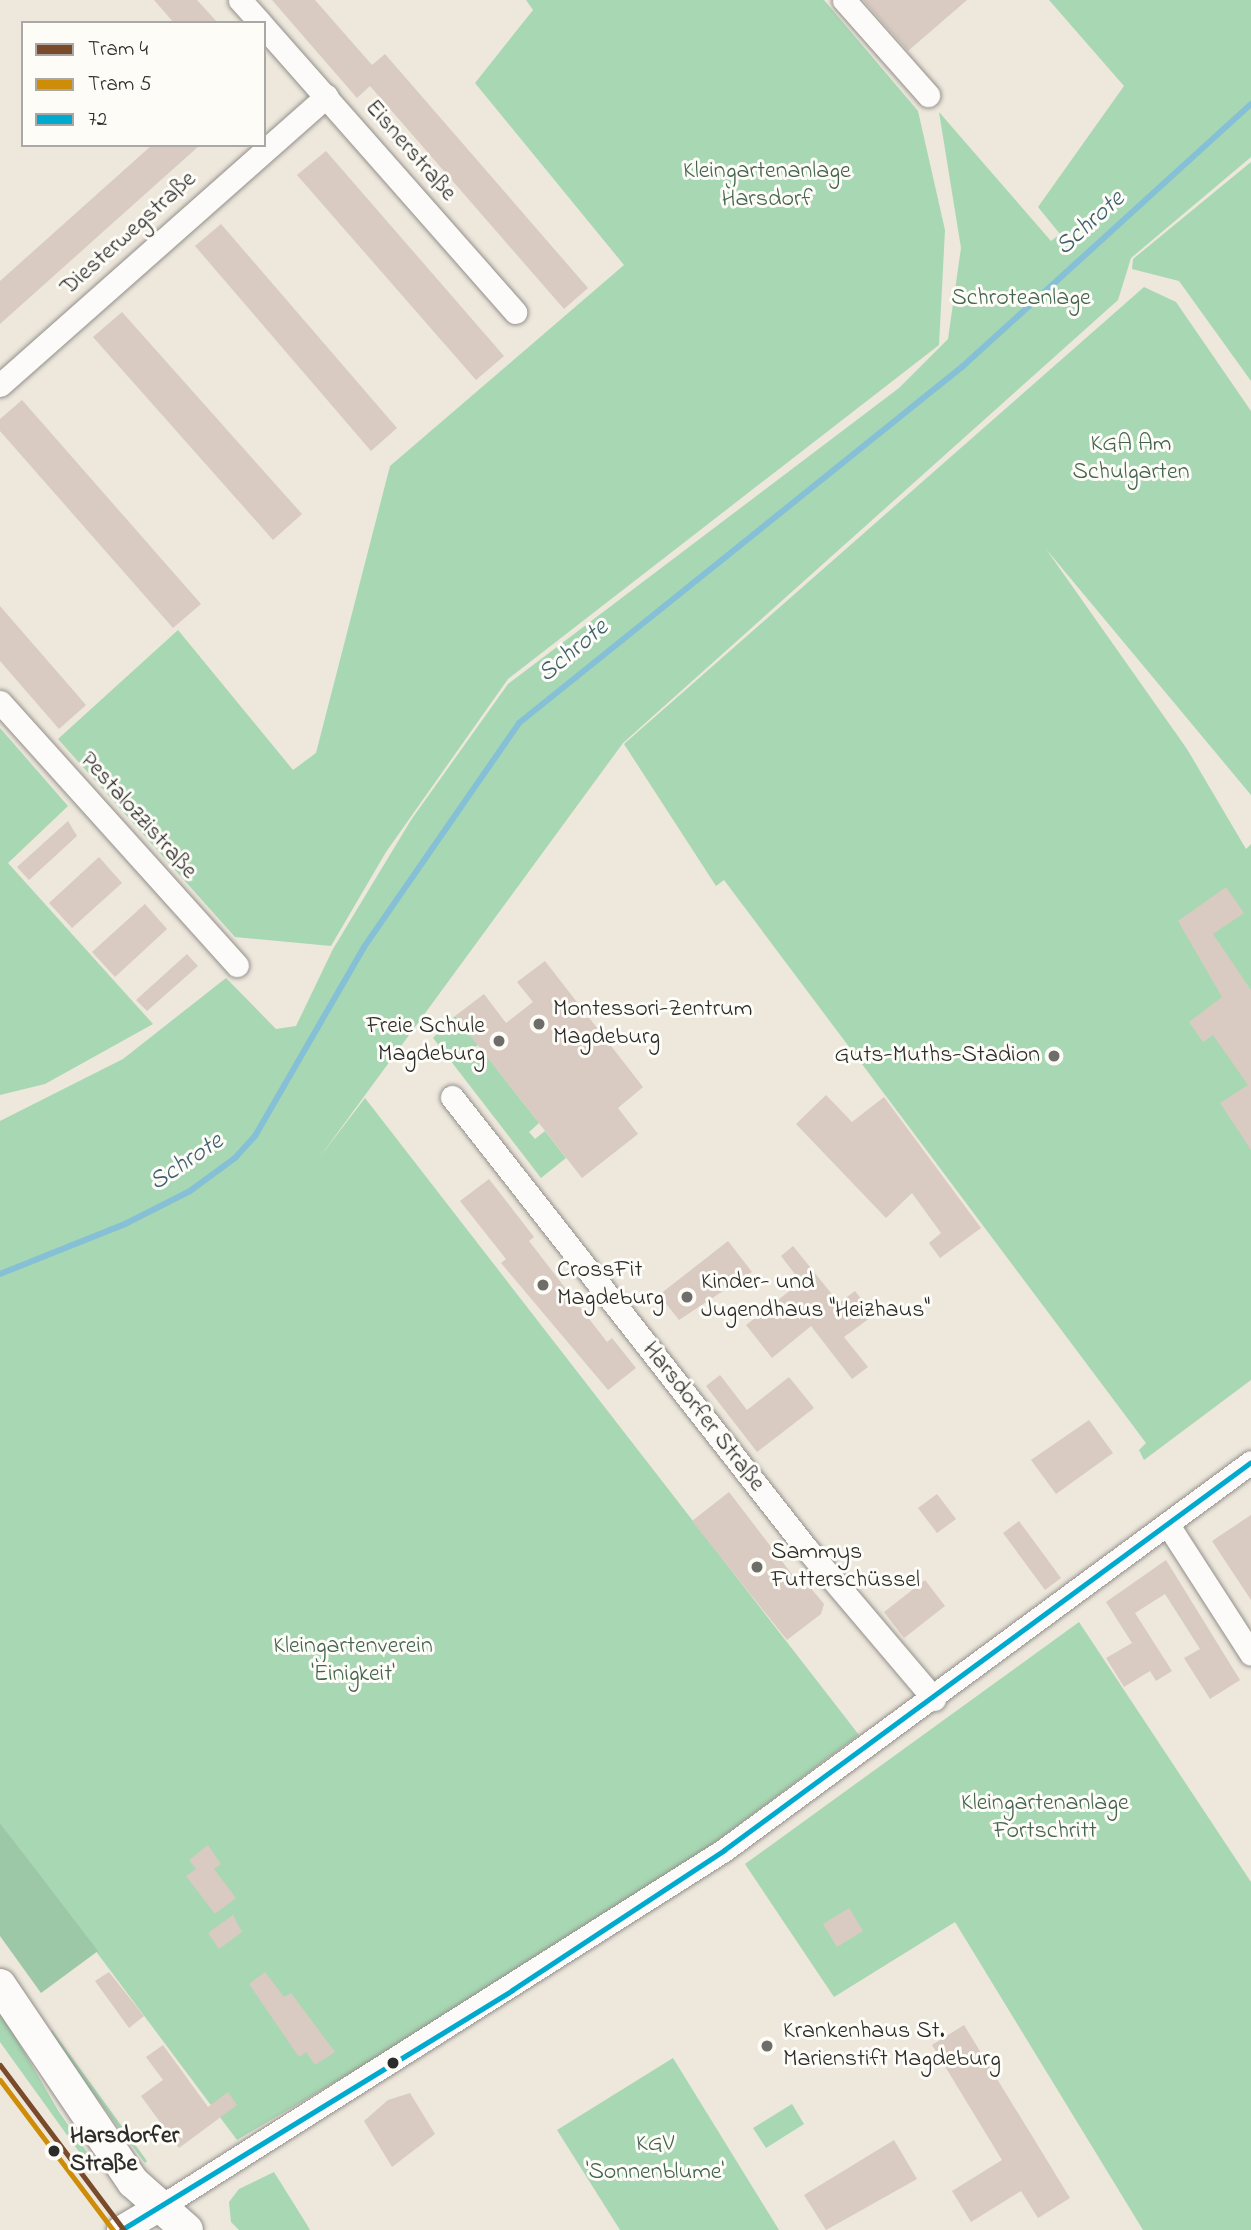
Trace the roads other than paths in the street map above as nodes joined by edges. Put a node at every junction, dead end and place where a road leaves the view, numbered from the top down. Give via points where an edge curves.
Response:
1 (240, 0) edge
2 (844, 0) edge
3 (259, 21) edge
4 (266, 29) edge
5 (928, 95) dead end
6 (327, 96) junction
7 (515, 312) dead end
8 (0, 385) edge
9 (0, 702) edge
10 (237, 965) dead end
11 (452, 1097) dead end
12 (1251, 1462) edge
13 (1168, 1525) junction
14 (1251, 1654) edge
15 (934, 1699) junction
16 (0, 1985) edge
17 (160, 2207) junction
18 (121, 2230) edge
19 (187, 2230) edge

1 - 3 street
2 - 5 street
4 - 6 street, Eisnerstraße
6 - 7 street, Eisnerstraße
6 - 8 street, Diesterwegstraße
9 - 10 street, Pestalozzistraße
11 - 15 street, Harsdorfer Straße via 806,1548
12 - 13 street
13 - 14 street
13 - 15 street
15 - 17 street via 607,1929
16 - 17 main road via 114,2156
17 - 18 street
17 - 19 main road

